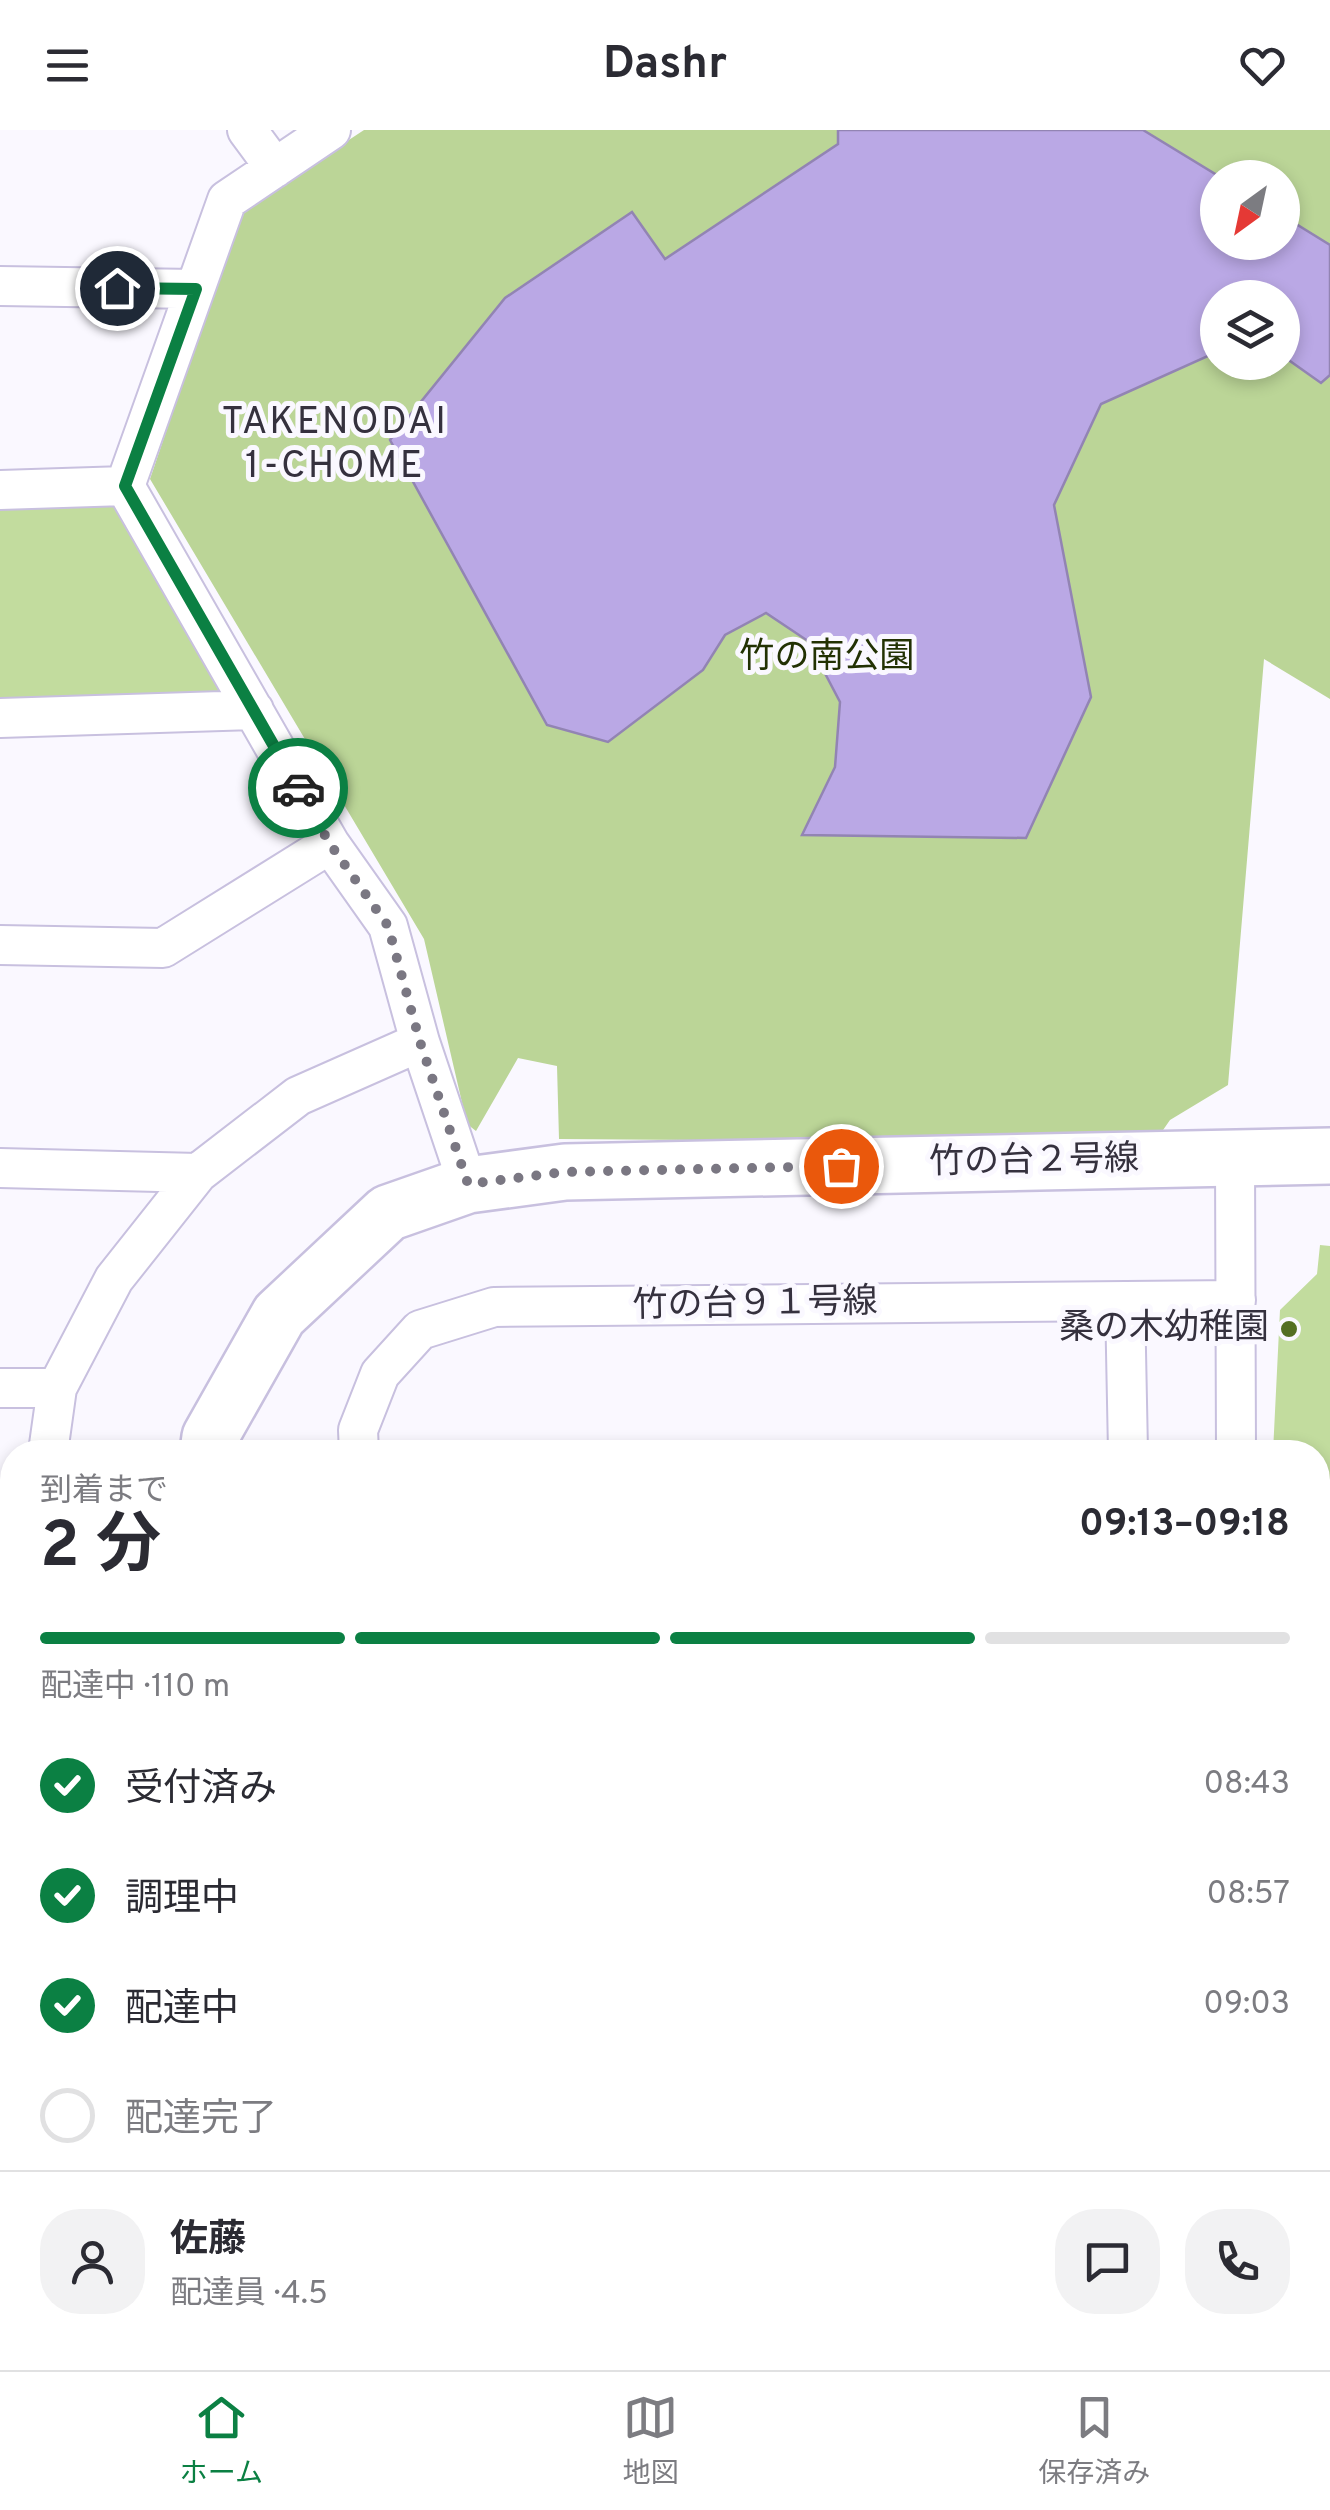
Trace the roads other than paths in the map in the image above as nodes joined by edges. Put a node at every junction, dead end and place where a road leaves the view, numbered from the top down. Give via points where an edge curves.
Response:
1 (247, 130) edge
2 (331, 130) edge
3 (275, 168) junction
4 (0, 286) edge
5 (196, 289) junction
6 (125, 486) junction
7 (0, 490) edge
8 (254, 710) junction
9 (0, 718) edge
10 (330, 844) junction
11 (0, 945) edge
12 (420, 1042) junction
13 (1330, 1156) edge
14 (1235, 1158) junction
15 (0, 1168) edge
16 (198, 1173) junction
17 (468, 1184) junction
18 (1236, 1300) junction
19 (1125, 1301) junction
20 (0, 1388) edge
21 (57, 1388) junction
22 (50, 1440) edge
23 (210, 1440) edge
24 (359, 1440) edge
25 (1128, 1440) edge
26 (1236, 1440) edge

1 - 3 street
2 - 3 street
3 - 5 street via 227,200
4 - 5 street
5 - 6 street
6 - 7 street
6 - 8 street
8 - 9 street
8 - 10 street
10 - 11 street via 163,948
10 - 12 street via 388,926
12 - 16 street via 298,1096
12 - 17 street
13 - 14 street, 竹の台２号線
14 - 17 street, 竹の台２号線 via 565,1172
14 - 18 street
15 - 16 street
16 - 21 street via 114,1278
17 - 23 street, 竹の台２号線 via 388,1212 279,1316
18 - 19 street, 竹の台９１号線
18 - 26 street
19 - 24 street, 竹の台９１号線 via 494,1307 420,1330 380,1374
19 - 25 street
20 - 21 street
21 - 22 street

